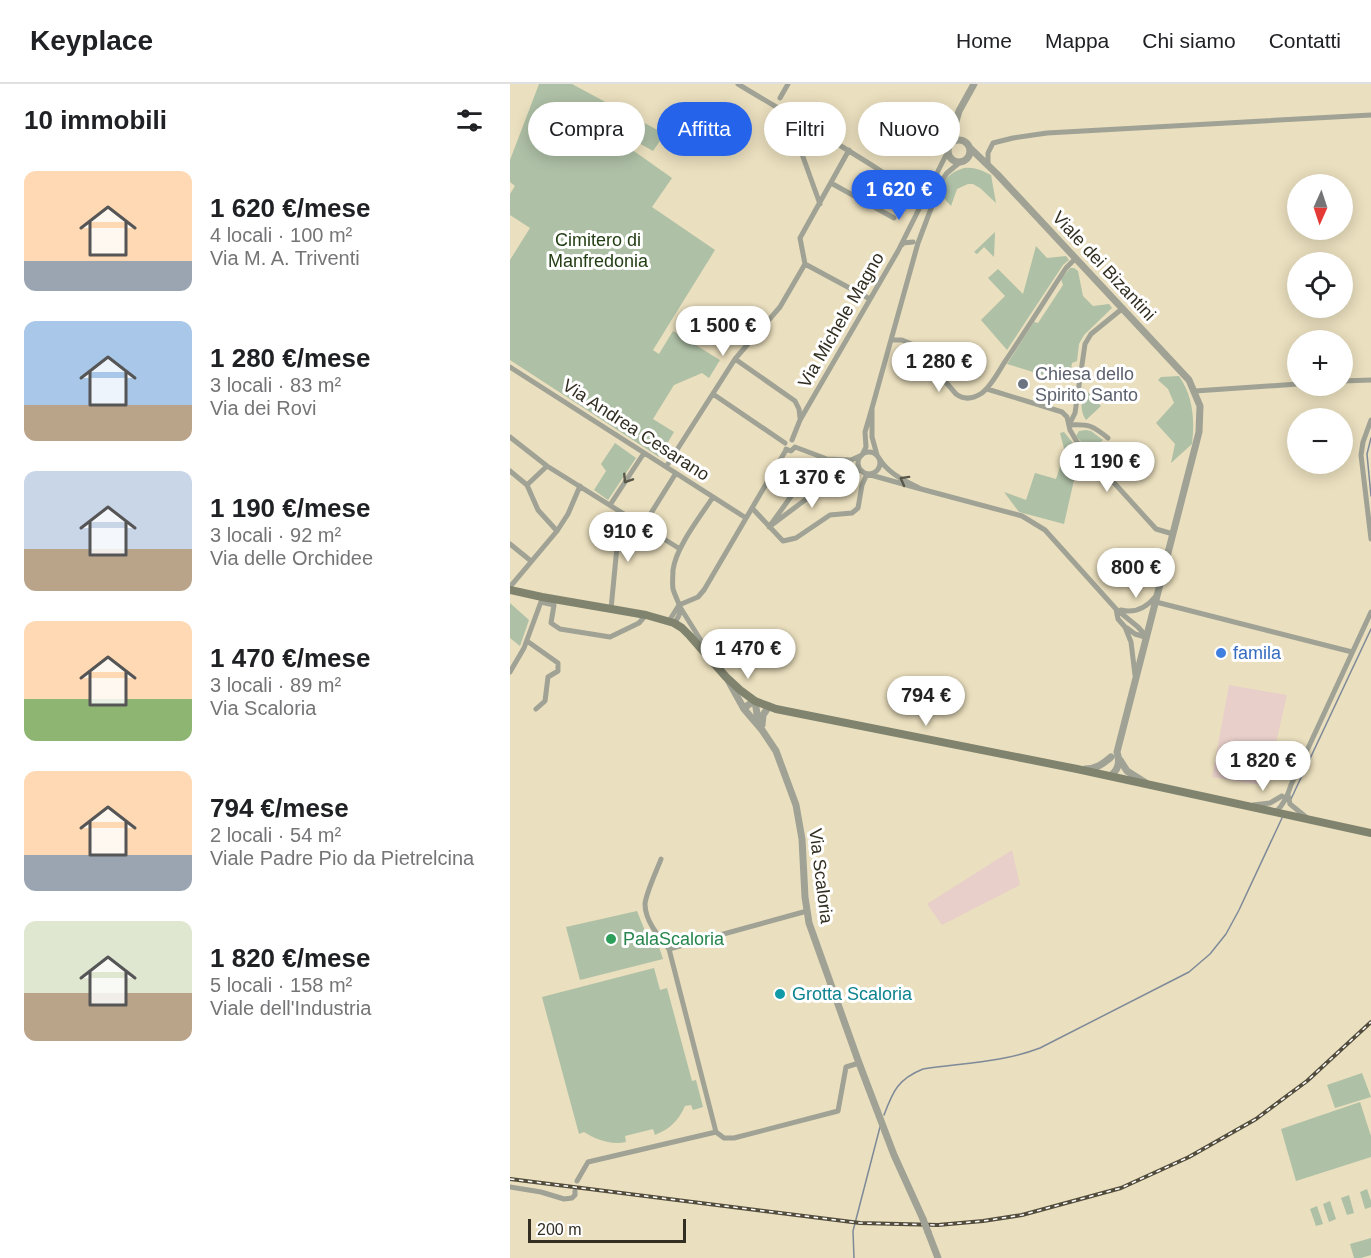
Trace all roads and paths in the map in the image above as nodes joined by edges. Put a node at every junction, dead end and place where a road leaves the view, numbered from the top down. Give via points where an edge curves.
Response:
1 (738, 84) edge
2 (754, 84) edge
3 (788, 84) edge
4 (974, 84) edge
5 (750, 91) junction
6 (780, 98) dead end
7 (960, 108) edge
8 (1371, 115) edge
9 (960, 131) edge
10 (960, 141) edge
11 (968, 145) junction
12 (849, 150) junction
13 (803, 156) edge
14 (945, 156) edge
15 (950, 156) edge
16 (968, 159) junction
17 (959, 163) junction
18 (988, 165) junction
19 (935, 178) junction
20 (831, 183) junction
21 (905, 186) junction
22 (923, 201) junction
23 (820, 204) junction
24 (894, 218) dead end
25 (908, 229) junction
26 (916, 242) junction
27 (898, 251) junction
28 (1076, 258) junction
29 (806, 264) junction
30 (870, 299) junction
31 (1123, 308) junction
32 (892, 340) junction
33 (735, 359) junction
34 (510, 367) edge
35 (1371, 380) edge
36 (1353, 381) edge
37 (1287, 385) edge
38 (987, 389) junction
39 (1195, 391) junction
40 (713, 394) junction
41 (873, 408) junction
42 (800, 420) junction
43 (1371, 420) edge
44 (1069, 424) junction
45 (510, 437) edge
46 (1108, 438) dead end
47 (792, 440) junction
48 (784, 442) junction
49 (795, 447) junction
50 (786, 450) junction
51 (644, 453) junction
52 (862, 455) junction
53 (878, 457) junction
54 (827, 459) junction
55 (548, 466) junction
56 (666, 467) junction
57 (510, 471) edge
58 (676, 473) junction
59 (864, 473) junction
60 (527, 485) junction
61 (580, 486) junction
62 (921, 489) junction
63 (713, 497) junction
64 (610, 505) junction
65 (752, 508) junction
66 (746, 518) junction
67 (619, 526) dead end
68 (643, 526) junction
69 (769, 527) junction
70 (557, 531) junction
71 (1173, 534) junction
72 (1371, 539) edge
73 (510, 544) edge
74 (680, 549) junction
75 (531, 561) junction
76 (510, 588) edge
77 (1158, 594) junction
78 (541, 599) junction
79 (1156, 602) junction
80 (679, 605) junction
81 (611, 609) junction
82 (1116, 609) junction
83 (1371, 612) edge
84 (646, 615) junction
85 (671, 622) junction
86 (1125, 627) junction
87 (1147, 637) junction
88 (527, 641) junction
89 (1352, 652) junction
90 (714, 662) junction
91 (510, 672) edge
92 (726, 677) junction
93 (1135, 681) junction
94 (755, 700) junction
95 (769, 706) junction
96 (536, 709) dead end
97 (744, 709) junction
98 (762, 730) junction
99 (1114, 754) junction
100 (1120, 760) junction
101 (1077, 769) junction
102 (1110, 776) junction
103 (1148, 784) junction
104 (1285, 795) junction
105 (1250, 806) junction
106 (1276, 812) junction
107 (1307, 818) junction
108 (1370, 834) edge
109 (661, 859) dead end
110 (807, 911) junction
111 (669, 949) junction
112 (859, 1063) junction
113 (716, 1132) junction
114 (577, 1181) dead end
115 (510, 1187) edge
116 (575, 1191) dead end
117 (938, 1258) edge

1 - 5 street
2 - 5 street
3 - 6 street
4 - 7 street
5 - 12 street
8 - 18 street via 1047,133 993,143
9 - 11 street
10 - 11 street
11 - 16 street
11 - 18 street, Viale dei Bizantini
12 - 20 street
12 - 21 street
13 - 23 street
14 - 19 street, Via Michele Magno
15 - 17 street
16 - 17 street
16 - 18 street, Viale dei Bizantini
17 - 26 street via 940,183
18 - 28 street, Viale dei Bizantini
19 - 21 street via 926,184
19 - 22 street, Via Michele Magno
20 - 23 street
20 - 24 street
21 - 22 street
22 - 25 street, Via Michele Magno
23 - 29 street via 800,237
25 - 26 street
25 - 27 street, Via Michele Magno
26 - 27 street via 903,243
26 - 32 street
27 - 30 street, Via Michele Magno
28 - 31 street, Viale dei Bizantini
28 - 38 street
29 - 30 street
29 - 33 street via 780,307
30 - 42 street, Via Michele Magno
31 - 39 street, Viale dei Bizantini
31 - 44 street via 1091,334 1085,344 1075,413
32 - 38 street via 914,345 962,398
32 - 41 street
33 - 40 street
33 - 42 street via 795,400
34 - 51 street, Via Andrea Cesarano
35 - 36 street
37 - 39 street
38 - 44 street via 1062,412
39 - 71 street via 1200,406 1199,432
40 - 48 street
40 - 56 street
41 - 52 street
41 - 53 street via 872,437
42 - 47 street, Via Michele Magno
43 - 72 street via 1361,455
44 - 46 street via 1086,424
44 - 71 street via 1077,442 1156,529
45 - 55 street
47 - 48 street
47 - 49 street
48 - 50 street
49 - 50 street
49 - 54 street
50 - 65 street
51 - 56 street, Via Andrea Cesarano
51 -> 64 street
52 - 53 street via 871,452
52 - 54 street via 851,460
52 - 59 street via 858,463
53 - 59 street via 879,468
62 -> 53 street via 893,473
54 - 59 street
55 - 60 street
55 - 61 street
56 - 58 street, Via Andrea Cesarano
57 - 60 street
58 - 63 street, Via Andrea Cesarano
58 - 68 street
59 - 62 street
59 - 69 street via 858,508 852,513 830,515 796,538 783,542
60 - 70 street via 538,510
61 - 64 street
61 - 70 street
62 - 82 street via 1022,516 1045,530
63 - 66 street, Via Andrea Cesarano
63 - 74 street
64 - 68 street
65 - 66 street
65 - 69 street
66 - 80 street via 704,590
67 - 81 street
68 - 74 street
69 - 69 street via 813,494 813,487 800,484
70 - 75 street
71 - 77 street
73 - 75 street
74 - 80 street via 673,587
75 - 76 street
76 - 78 main road, Via Scaloria
77 - 79 street
77 - 82 street via 1138,611
78 - 81 main road, Via Scaloria
78 - 84 street via 554,605 551,623 610,638
78 - 88 street
79 - 87 street
79 - 89 street
80 - 85 street via 679,617
80 - 90 street, Via Scaloria
81 - 84 main road, Via Scaloria
82 - 86 street
82 - 87 street
83 - 89 street
84 - 85 main road, Via Scaloria
85 - 90 main road, Via Scaloria via 682,628
86 - 87 street
86 - 93 street via 1131,642
87 - 93 street
88 - 91 street
88 - 96 street via 558,663 558,671 548,676 545,701
89 - 104 street
90 - 92 main road, Via Scaloria
92 - 94 main road, Via Scaloria
92 - 97 street, Via Scaloria
93 - 99 street
94 - 95 main road, Via Scaloria
94 - 97 street
94 - 98 street, Via Scaloria
95 - 98 street via 763,715
95 - 101 main road, Via Scaloria
97 - 98 street, Via Scaloria
98 - 110 street, Via Scaloria via 776,751 796,805
99 - 100 street
99 - 101 street via 1092,769
99 - 102 street
100 - 102 street
100 - 103 street via 1127,771
101 - 102 main road, Via Scaloria
102 - 103 main road, Via Scaloria
103 - 105 main road, Via Scaloria
104 - 105 street
104 - 106 street
104 - 107 street
105 - 106 main road, Via Scaloria
106 - 107 main road, Via Scaloria
107 - 108 main road, Via Scaloria
109 - 111 street via 645,902 649,921
110 - 111 street
110 - 112 street, Via Scaloria
111 - 113 street
112 - 113 street via 846,1067 838,1111 734,1138 724,1138
112 - 117 street, Via Scaloria, bridge
113 - 114 street via 588,1162
115 - 116 street via 564,1200 572,1198

